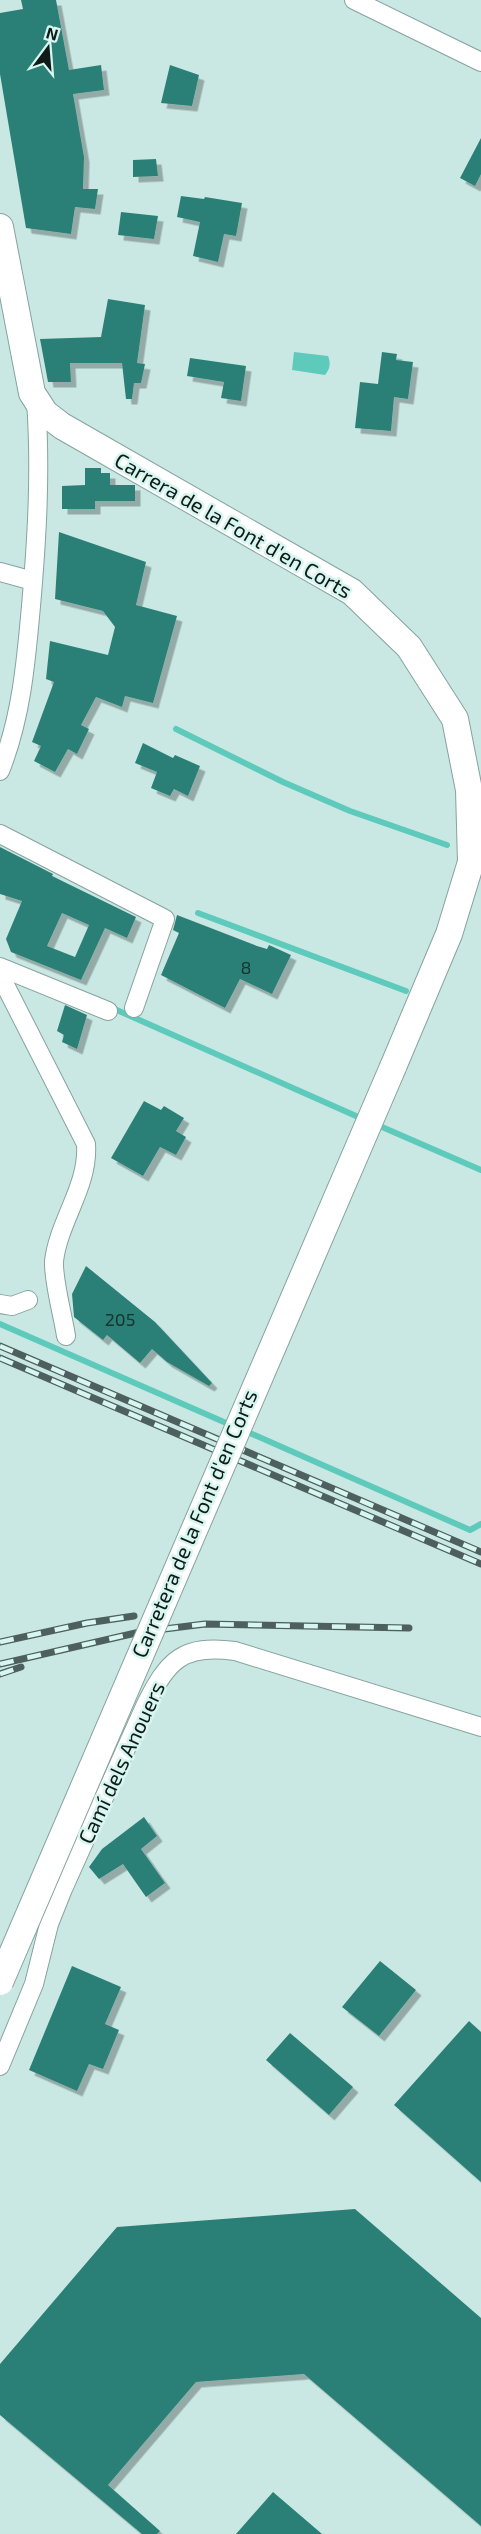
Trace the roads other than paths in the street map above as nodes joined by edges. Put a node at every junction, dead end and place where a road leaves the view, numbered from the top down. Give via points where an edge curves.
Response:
1 (354, 0) edge
2 (481, 62) edge
3 (0, 227) edge
4 (36, 401) junction
5 (0, 572) edge
6 (33, 581) junction
7 (0, 771) edge
8 (0, 834) edge
9 (0, 967) edge
10 (0, 975) edge
11 (134, 1008) dead end
12 (108, 1011) dead end
13 (393, 1067) joint
14 (28, 1300) dead end
15 (0, 1304) edge
16 (66, 1336) dead end
17 (481, 1727) edge
18 (0, 1982) edge
19 (0, 2066) edge

1 - 2 street
3 - 4 street, Carrera de la Font d'en Corts via 19,334
4 - 6 street via 37,540
4 - 13 street, Carrera de la Font d'en Corts via 45,413 72,432 352,592 409,647 455,718 469,790 471,862 449,934
5 - 6 street
6 - 7 street via 22,690 12,741
8 - 11 street via 165,919
9 - 12 street
10 - 16 street via 86,1144 83,1177 54,1263
13 - 18 street, Carretera de la Font d'en Corts, bridge
14 - 15 street via 12,1306
17 - 19 street, Camí dels Anouers via 235,1652 198,1649 182,1656 158,1680 63,1889 34,1984

